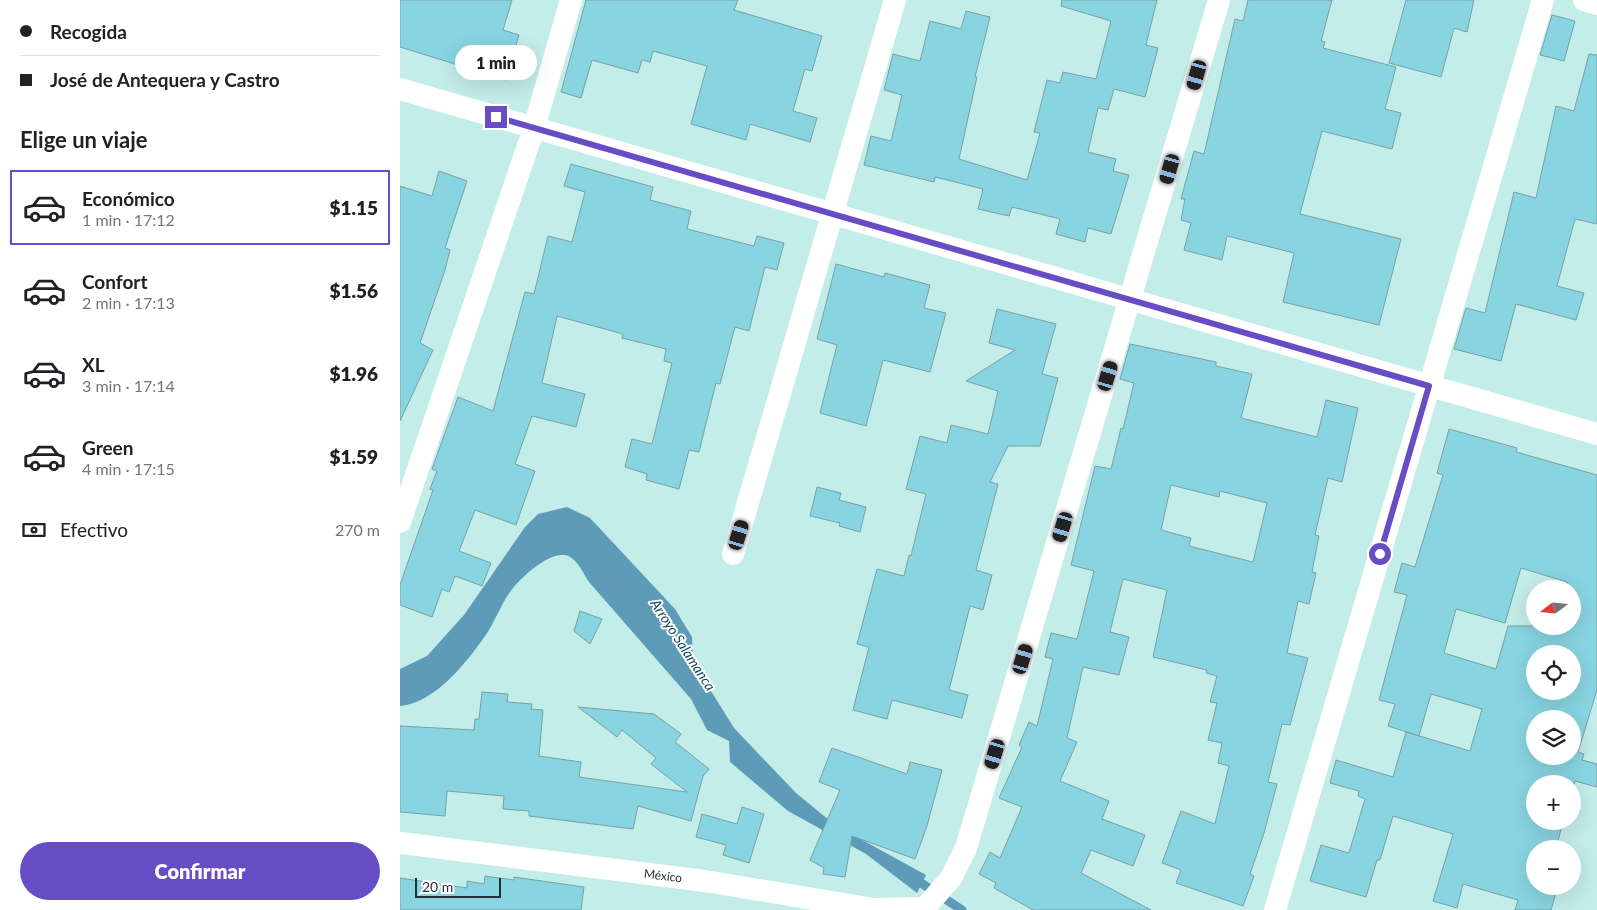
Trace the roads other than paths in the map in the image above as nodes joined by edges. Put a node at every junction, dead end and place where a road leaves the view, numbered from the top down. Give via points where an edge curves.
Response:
1 (570, 0) edge
2 (895, 0) edge
3 (1219, 0) edge
4 (1543, 0) edge
5 (1584, 0) edge
6 (1597, 4) edge
7 (400, 89) edge
8 (534, 128) junction
9 (833, 214) junction
10 (1131, 300) junction
11 (1429, 386) junction
12 (1597, 434) edge
13 (400, 522) edge
14 (733, 554) dead end
15 (400, 844) edge
16 (928, 906) edge
17 (1274, 910) edge

1 - 8 street
2 - 9 street
3 - 10 street
4 - 11 street
5 - 6 street
7 - 8 street
8 - 9 street
8 - 13 street
9 - 10 street
9 - 14 street
10 - 11 street
10 - 16 street via 966,848 950,878
11 - 12 street
11 - 17 street
15 - 16 street, México via 705,882 874,909

